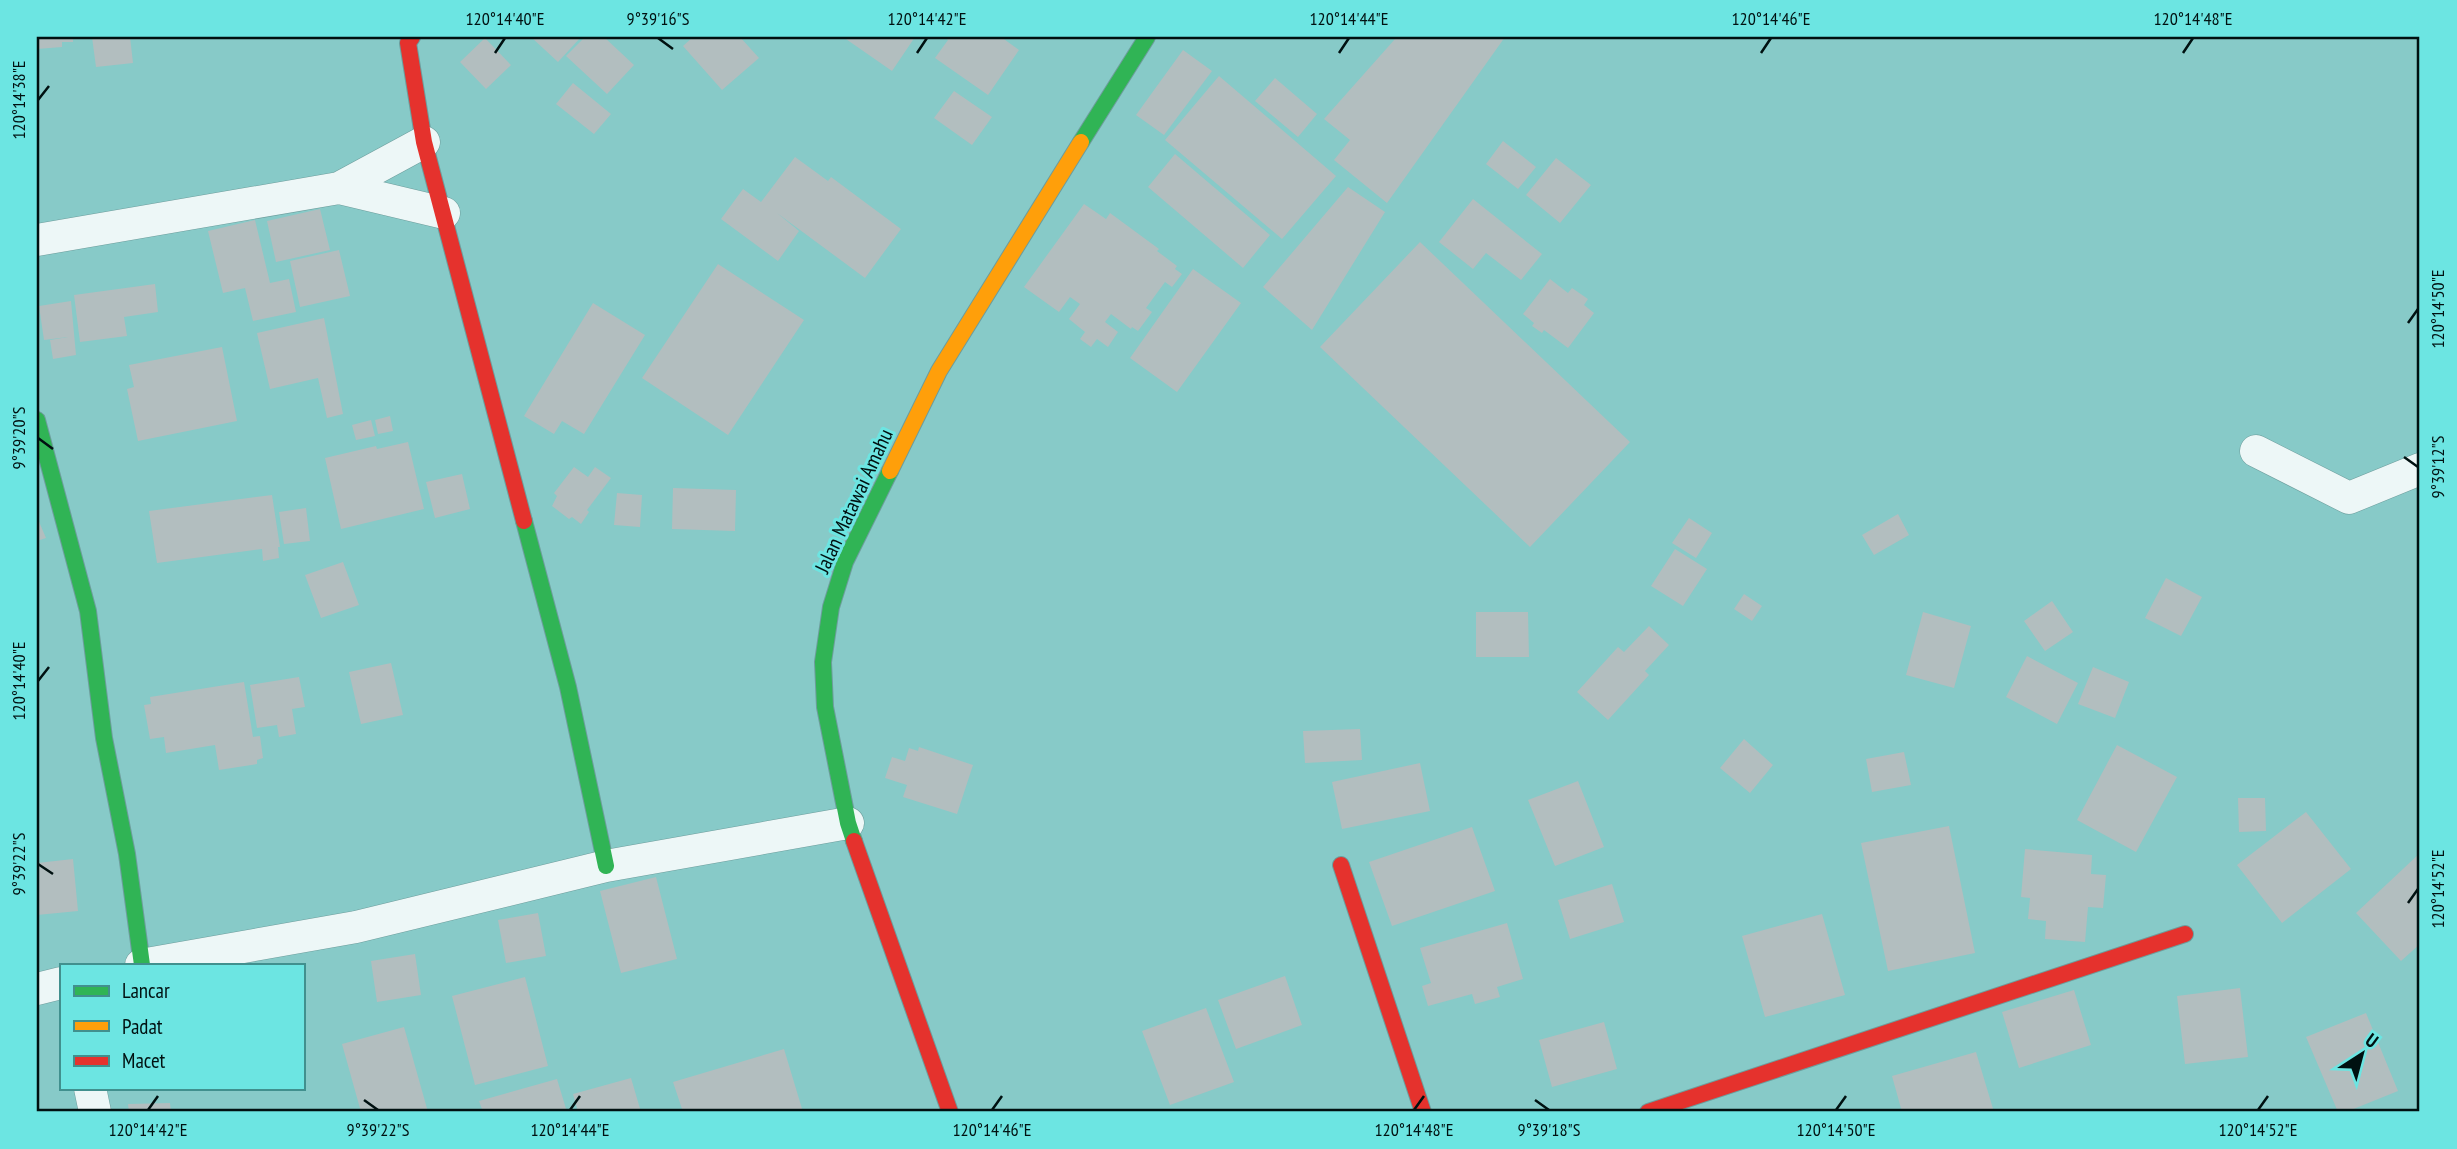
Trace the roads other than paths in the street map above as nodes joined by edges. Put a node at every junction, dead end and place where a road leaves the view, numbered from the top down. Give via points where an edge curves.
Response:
1 (1147, 37) edge
2 (407, 39) edge
3 (424, 142) junction
4 (340, 188) junction
5 (444, 213) junction
6 (37, 240) edge
7 (37, 420) edge
8 (2256, 451) dead end
9 (2420, 470) edge
10 (848, 823) junction
11 (1341, 864) dead end
12 (606, 866) junction
13 (2185, 934) dead end
14 (142, 964) edge
15 (148, 964) edge
16 (60, 983) edge
17 (37, 989) edge
18 (90, 1090) edge
19 (95, 1112) edge
20 (950, 1112) edge
21 (1423, 1112) edge
22 (1648, 1112) edge

1 - 10 main road, Jalan Matawai Amahu via 939,371 845,562 831,607 823,662 825,707
2 - 3 main road
3 - 4 street
3 - 5 main road
4 - 5 street
4 - 6 street
5 - 12 main road via 568,687
7 - 14 main road via 88,611
8 - 9 street via 2349,498
10 - 12 street
10 - 20 main road, Jalan Matawai Amahu
11 - 21 main road
12 - 15 street via 356,927
13 - 22 main road
16 - 17 street
18 - 19 street

